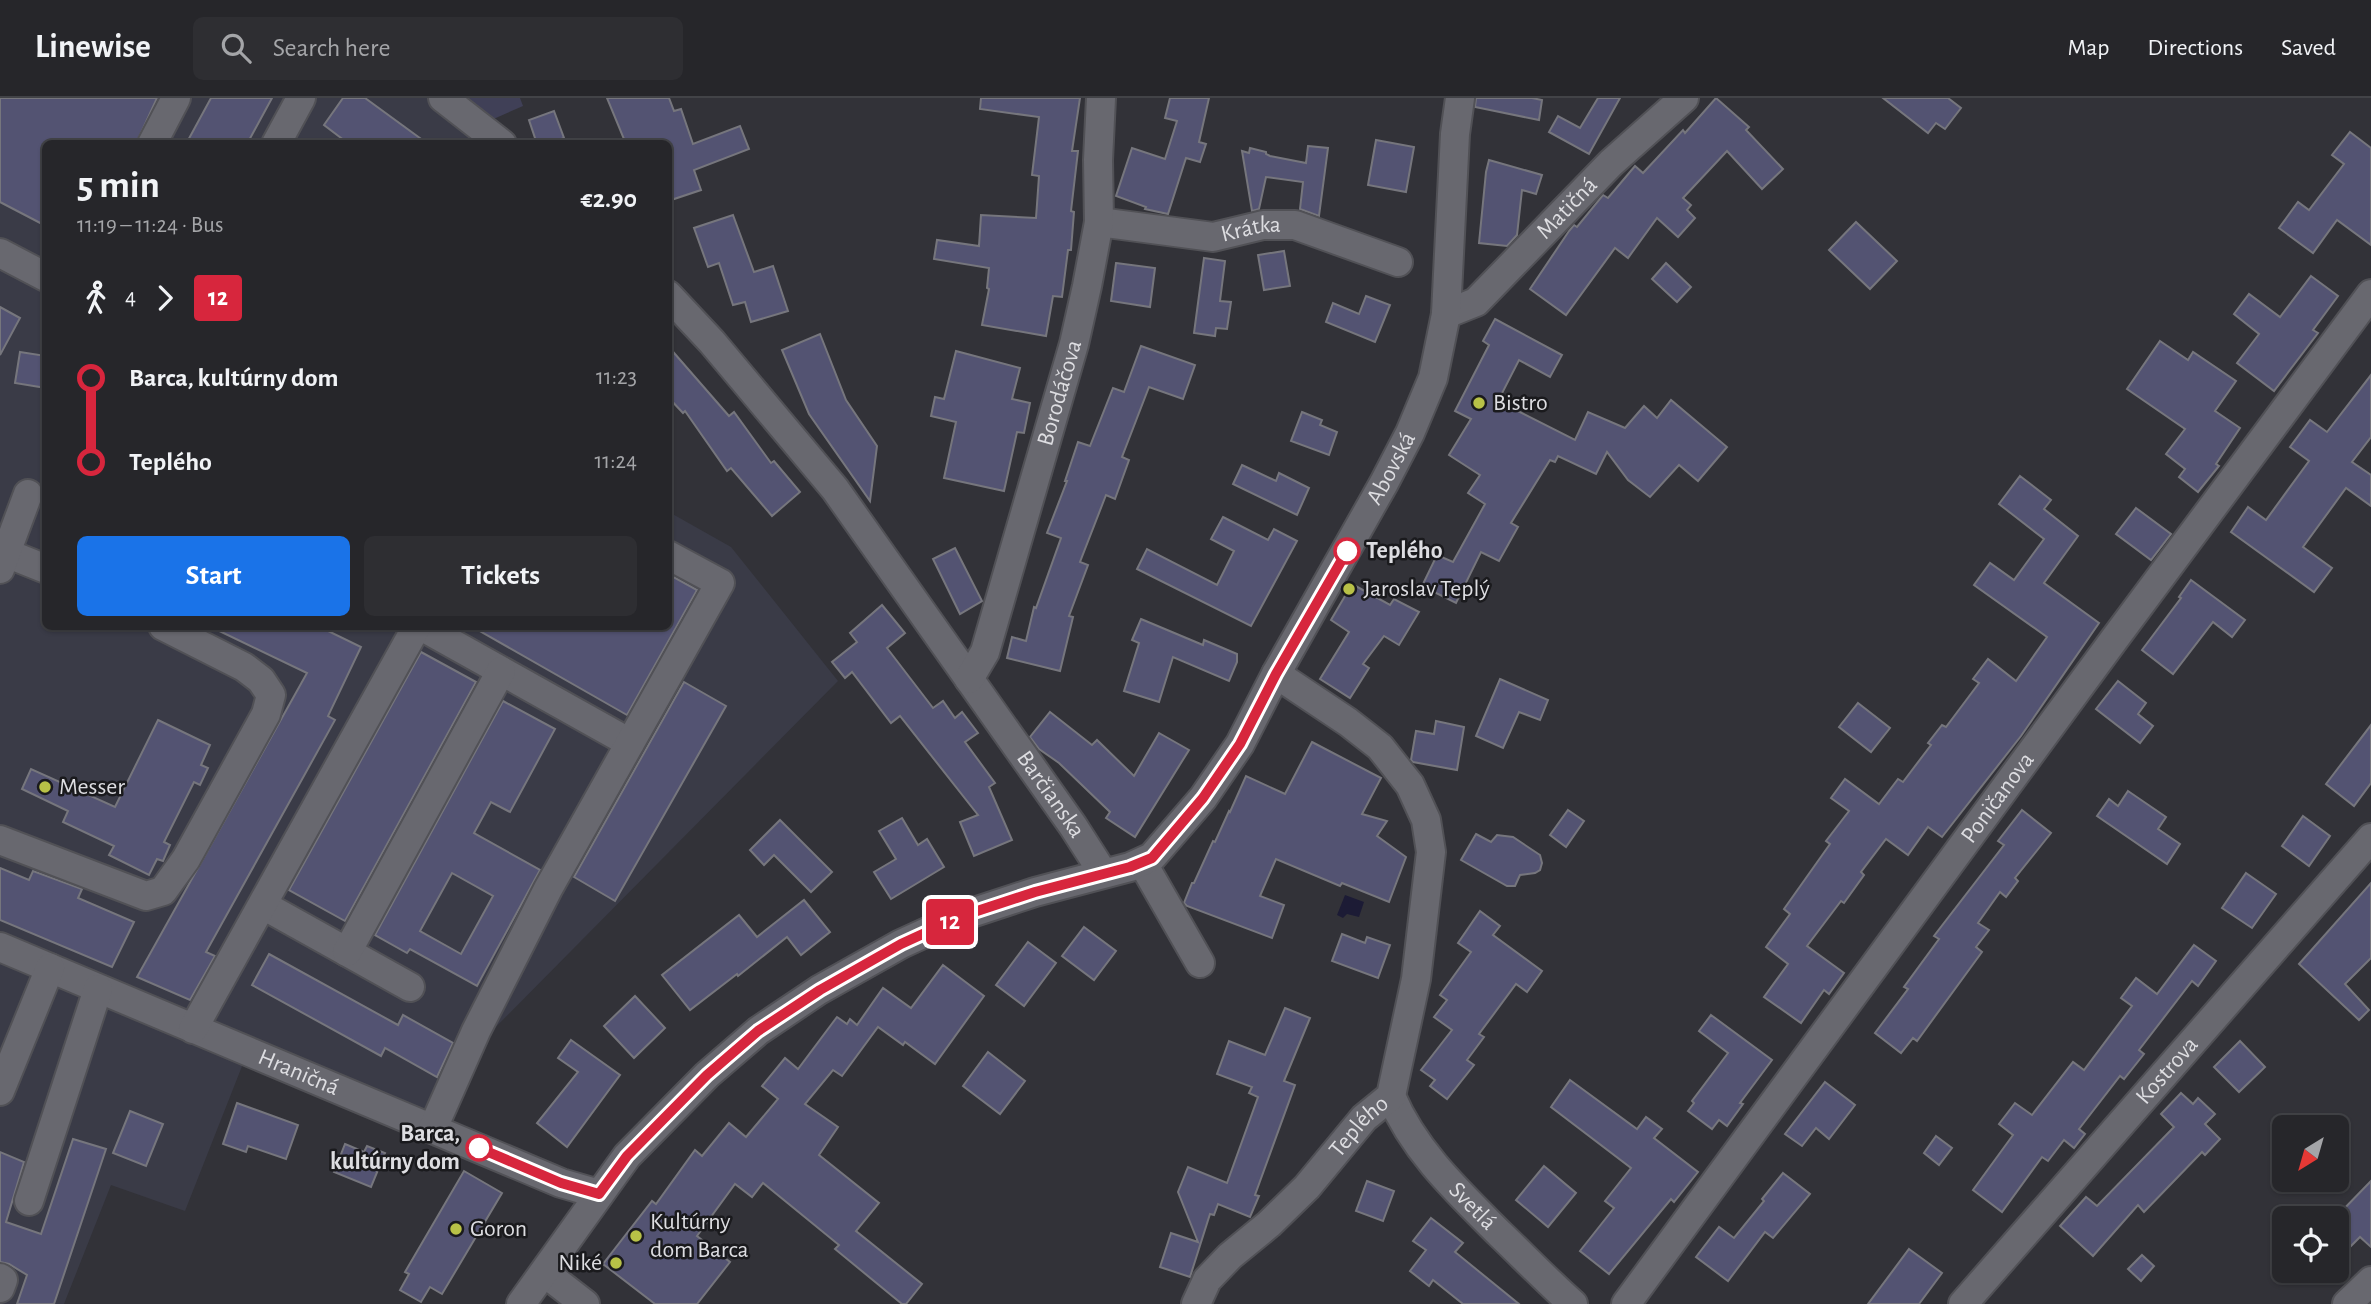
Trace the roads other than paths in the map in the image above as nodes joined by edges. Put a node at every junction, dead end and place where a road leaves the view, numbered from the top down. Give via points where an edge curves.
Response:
1 (176, 98) edge
2 (301, 98) edge
3 (443, 98) edge
4 (1101, 98) edge
5 (1460, 98) edge
6 (1684, 98) edge
7 (154, 140) edge
8 (282, 140) edge
9 (497, 140) edge
10 (1098, 222) junction
11 (0, 253) edge
12 (1398, 262) dead end
13 (42, 276) edge
14 (2371, 294) edge
15 (672, 299) edge
16 (1447, 314) junction
17 (29, 494) dead end
18 (672, 557) edge
19 (3, 561) edge
20 (42, 568) edge
21 (171, 630) edge
22 (422, 630) edge
23 (429, 630) edge
24 (501, 671) junction
25 (1276, 674) junction
26 (969, 678) junction
27 (630, 743) junction
28 (2371, 838) edge
29 (0, 840) edge
30 (1142, 862) junction
31 (1103, 873) junction
32 (263, 905) junction
33 (0, 947) edge
34 (347, 952) junction
35 (1200, 963) dead end
36 (50, 968) junction
37 (410, 986) dead end
38 (98, 989) junction
39 (193, 1029) junction
40 (0, 1091) edge
41 (1391, 1096) junction
42 (433, 1128) junction
43 (599, 1194) junction
44 (29, 1201) dead end
45 (545, 1273) junction
46 (0, 1278) edge
47 (2371, 1281) edge
48 (0, 1288) edge
49 (1558, 1299) edge
50 (521, 1304) edge
51 (584, 1304) edge
52 (1196, 1304) edge
53 (1626, 1304) edge
54 (1963, 1304) edge
55 (2347, 1304) edge

1 - 7 street
2 - 8 street
3 - 9 street
4 - 10 street, Borodáčova
5 - 16 street, Abovská
6 - 16 street, Matičná via 1611,163 1476,302
10 - 12 street, Krátka via 1213,237 1264,225 1295,225
10 - 26 street, Borodáčova via 1074,344 985,652
11 - 13 street
14 - 53 street, Poničanova
15 - 26 street, Barčianska via 835,489
16 - 25 street, Abovská via 1433,378 1410,433
17 - 19 street
18 - 27 street via 720,583
19 - 20 street
21 - 29 street via 244,667 271,695 266,714 186,859 163,891 146,896
22 - 32 street
23 - 24 street
24 - 27 street
24 - 34 street
25 - 30 street, Abovská via 1240,744 1203,798 1152,858
25 - 41 street, Teplého via 1380,747 1410,785 1426,820 1431,852 1416,979
26 - 31 street, Barčianska
27 - 42 street via 548,889
28 - 54 street, Kostrova
30 - 31 street, Abovská
30 - 35 street
31 - 43 street via 962,916 820,990 758,1031 707,1075 627,1156
32 - 34 street
32 - 39 street
33 - 36 street, Hraničná
34 - 37 street
36 - 38 street, Hraničná
36 - 40 street
38 - 39 street, Hraničná
38 - 44 street
39 - 42 street, Hraničná
41 - 49 street, Svetlá via 1402,1122 1428,1158
41 - 52 street, Teplého via 1363,1118 1307,1187 1207,1280
42 - 43 street, Hraničná via 561,1183
43 - 45 street
45 - 50 street
45 - 51 street
46 - 48 street
47 - 55 street

